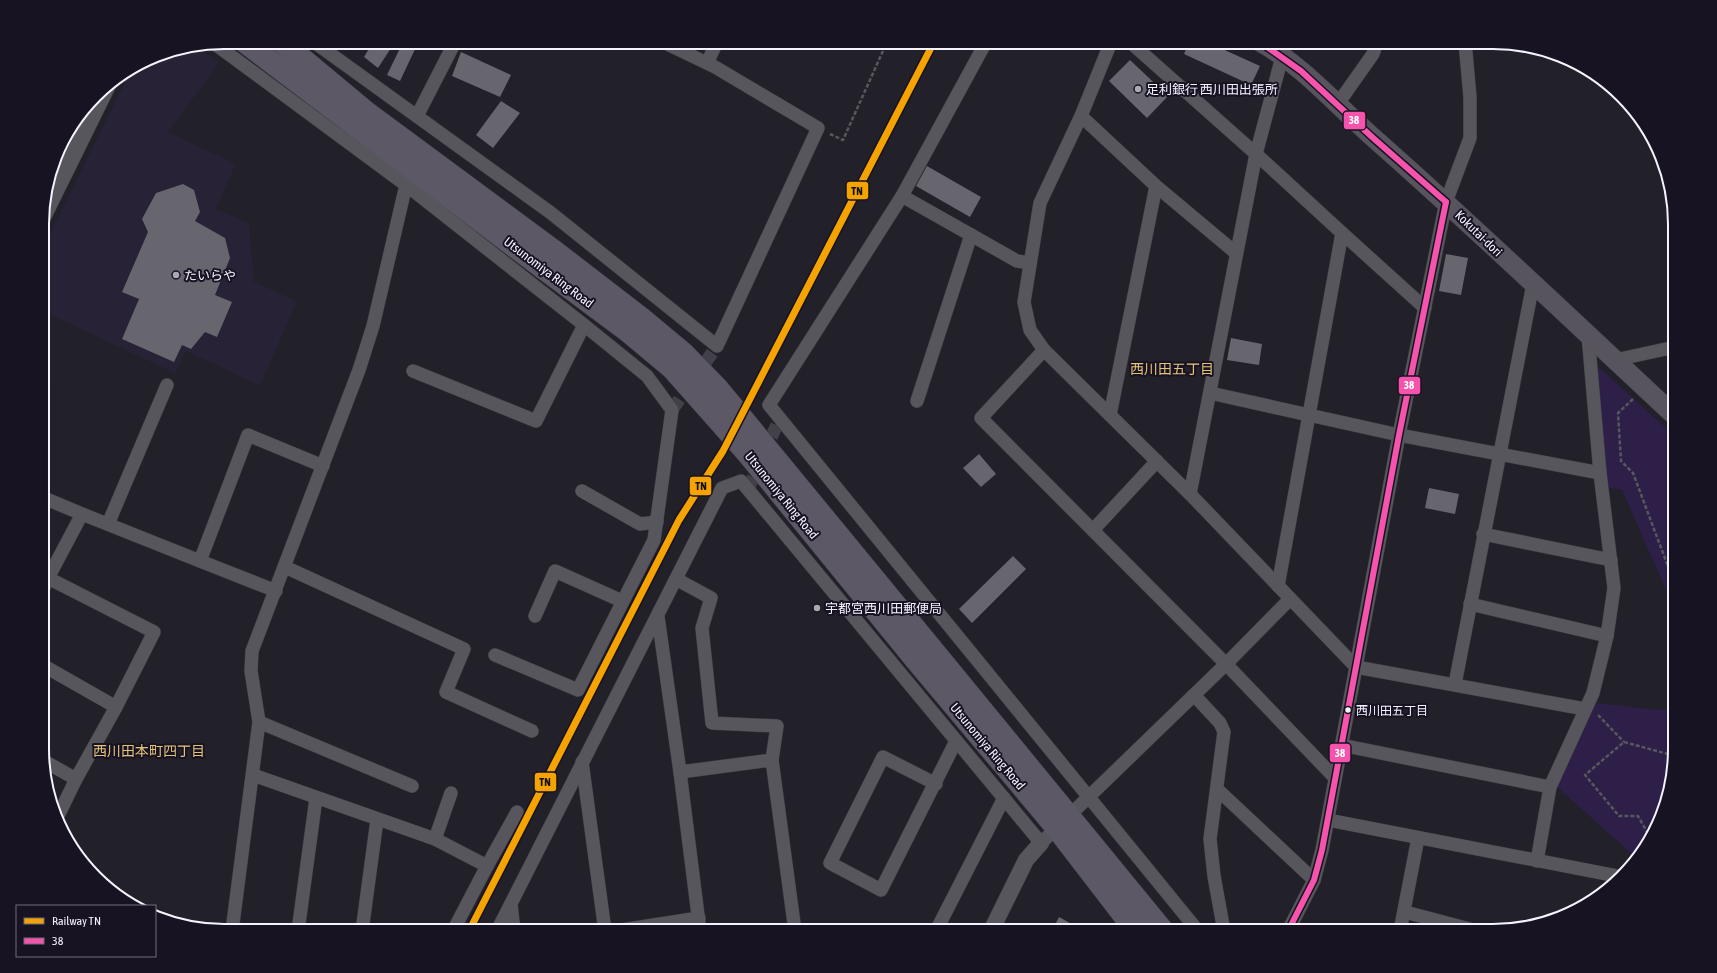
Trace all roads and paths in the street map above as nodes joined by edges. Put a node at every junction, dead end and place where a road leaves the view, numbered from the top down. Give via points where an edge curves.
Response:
1 (222, 49) edge
2 (256, 49) edge
3 (290, 49) edge
4 (324, 49) edge
5 (451, 49) edge
6 (678, 49) edge
7 (714, 49) edge
8 (884, 49) edge
9 (982, 49) edge
10 (1108, 49) edge
11 (1138, 49) edge
12 (1284, 49) edge
13 (1285, 49) edge
14 (1375, 49) edge
15 (1466, 49) edge
16 (707, 63) junction
17 (101, 99) edge
18 (1337, 105) junction
19 (417, 116) junction
20 (1081, 116) junction
21 (818, 128) junction
22 (1256, 154) junction
23 (406, 185) junction
24 (1156, 186) junction
25 (902, 196) junction
26 (1446, 202) junction
27 (50, 203) edge
28 (1342, 233) junction
29 (971, 235) junction
30 (1236, 253) junction
31 (548, 259) junction
32 (1030, 263) junction
33 (1533, 284) junction
34 (1425, 308) junction
35 (584, 325) junction
36 (1588, 335) junction
37 (1668, 349) edge
38 (1044, 350) junction
39 (1615, 360) junction
40 (413, 371) dead end
41 (167, 385) dead end
42 (1645, 388) junction
43 (1210, 393) junction
44 (917, 401) dead end
45 (1668, 409) edge
46 (1110, 415) junction
47 (1308, 415) junction
48 (1399, 435) junction
49 (1499, 454) junction
50 (1156, 461) junction
51 (323, 466) junction
52 (1600, 474) junction
53 (582, 491) dead end
54 (1190, 494) junction
55 (49, 500) edge
56 (82, 514) junction
57 (657, 522) junction
58 (108, 524) junction
59 (1093, 530) junction
60 (1483, 534) junction
61 (1611, 560) junction
62 (200, 561) junction
63 (1668, 566) edge
64 (285, 567) junction
65 (49, 577) edge
66 (676, 579) junction
67 (49, 584) edge
68 (1278, 586) junction
69 (276, 591) junction
70 (1290, 599) junction
71 (622, 601) junction
72 (1470, 604) junction
73 (535, 616) dead end
74 (658, 617) junction
75 (1607, 636) junction
76 (495, 655) dead end
77 (1226, 664) junction
78 (1356, 667) junction
79 (49, 669) edge
80 (1455, 684) junction
81 (1194, 695) junction
82 (1587, 706) junction
83 (116, 708) junction
84 (259, 722) junction
85 (532, 731) dead end
86 (956, 741) junction
87 (1624, 742) junction
88 (1341, 745) junction
89 (1668, 754) edge
90 (772, 760) junction
91 (582, 762) junction
92 (49, 764) edge
93 (680, 772) junction
94 (253, 776) junction
95 (1335, 778) junction
96 (76, 779) junction
97 (936, 784) junction
98 (412, 786) dead end
99 (1550, 787) junction
100 (1217, 789) junction
101 (451, 793) dead end
102 (1089, 797) junction
103 (316, 798) junction
104 (1004, 798) junction
105 (60, 811) edge
106 (517, 812) dead end
107 (377, 820) junction
108 (1328, 820) junction
109 (1062, 822) junction
110 (1647, 832) edge
111 (1418, 838) junction
112 (435, 839) junction
113 (1041, 843) junction
114 (1538, 861) junction
115 (487, 866) junction
116 (1614, 875) edge
117 (1314, 880) junction
118 (511, 904) junction
119 (1405, 912) junction
120 (233, 924) edge
121 (299, 924) edge
122 (363, 924) edge
123 (457, 924) edge
124 (501, 924) edge
125 (513, 924) edge
126 (604, 924) edge
127 (699, 924) edge
128 (793, 924) edge
129 (940, 924) edge
130 (994, 924) edge
131 (1131, 924) edge
132 (1157, 924) edge
133 (1192, 924) edge
134 (1223, 924) edge
135 (1292, 924) edge
136 (1402, 924) edge
137 (1450, 924) edge

1 - 23 street
2 - 31 highway, Utsunomiya Ring Road
3 - 31 highway, Utsunomiya Ring Road
4 - 19 street
5 - 19 street
6 - 16 street
7 - 16 street
8 - 21 path via 843,140
9 - 25 street
10 - 20 street
11 - 22 street
12 - 22 street
13 - 18 main road, Kokutai-dori
14 - 18 street
15 - 26 street via 1470,97 1470,138
16 - 21 street
17 - 27 street
18 - 26 main road, Kokutai-dori
19 - 21 street via 551,213 717,346
20 - 24 street
20 - 32 street via 1040,203
22 - 28 street
22 - 30 street
23 - 35 street
23 - 51 street via 373,326
24 - 30 street
24 - 46 street
25 - 29 street
25 - 102 street via 769,405
26 - 33 main road, Kokutai-dori
26 - 34 street
28 - 34 street
28 - 47 street
29 - 32 street via 1017,261
29 - 44 street
30 - 43 street
31 - 109 highway, Utsunomiya Ring Road, bridge via 672,368 924,654
32 - 38 street via 1024,302 1030,330
33 - 36 main road, Kokutai-dori
33 - 49 street
34 - 48 street
35 - 40 street via 536,422
35 - 57 street via 647,376 672,410
36 - 39 main road, Kokutai-dori
36 - 52 street
37 - 39 street
38 - 46 street
38 - 59 street via 981,418
39 - 42 main road, Kokutai-dori
41 - 58 street
42 - 45 main road, Kokutai-dori
42 - 63 path via 1618,413 1621,461 1633,473
43 - 47 street
43 - 54 street
46 - 50 street
47 - 48 street
47 - 68 street
48 - 49 street
48 - 78 street
49 - 52 street
49 - 60 street
50 - 54 street
50 - 59 street
51 - 62 street via 248,435
51 - 64 street
52 - 61 street
53 - 57 street via 640,524
54 - 68 street
55 - 56 street
56 - 58 street
56 - 65 street
57 - 71 street via 654,540
58 - 62 street
59 - 77 street
60 - 61 street
60 - 72 street
61 - 75 street via 1614,588
62 - 69 street
64 - 69 street
64 - 85 street via 464,649 446,692
66 - 74 street
66 - 86 street via 722,488 741,481
66 - 90 street via 711,598 702,628 712,723 777,726
67 - 83 street via 154,632
68 - 70 street
69 - 84 street via 252,651 251,671
70 - 77 street
70 - 78 street
71 - 73 street via 555,571
71 - 76 street via 578,690
72 - 75 street
72 - 80 street
74 - 91 street
74 - 93 street
75 - 82 street via 1593,693
77 - 81 street
77 - 95 street
78 - 80 street
78 - 88 street
79 - 83 street
80 - 82 street
81 - 100 street via 1220,723 1224,732
81 - 102 street
82 - 87 path
82 - 99 street
83 - 96 street
84 - 94 street
84 - 98 street
86 - 97 street
86 - 104 street
87 - 89 path
87 - 110 path via 1585,775 1619,816 1638,816
88 - 95 street
88 - 99 street
90 - 93 street
90 - 128 street
91 - 118 street
91 - 126 street
92 - 96 street
93 - 127 street
94 - 103 street
94 - 120 street
95 - 108 street
96 - 105 street
97 - 97 street via 881,890 830,862 883,757
99 - 114 street
100 - 117 street
100 - 134 street via 1210,839
101 - 112 street
102 - 109 street
102 - 133 street
103 - 107 street
103 - 121 street
104 - 113 street
104 - 129 street
106 - 115 street
107 - 112 street
107 - 122 street
108 - 111 street
108 - 117 street
109 - 113 street
109 - 131 highway, Utsunomiya Ring Road
109 - 132 highway, Utsunomiya Ring Road
111 - 114 street
111 - 119 street
112 - 115 street
113 - 130 street via 1026,860
114 - 116 street
115 - 123 street
117 - 135 street
118 - 124 street
118 - 125 street
119 - 136 street
119 - 137 street

